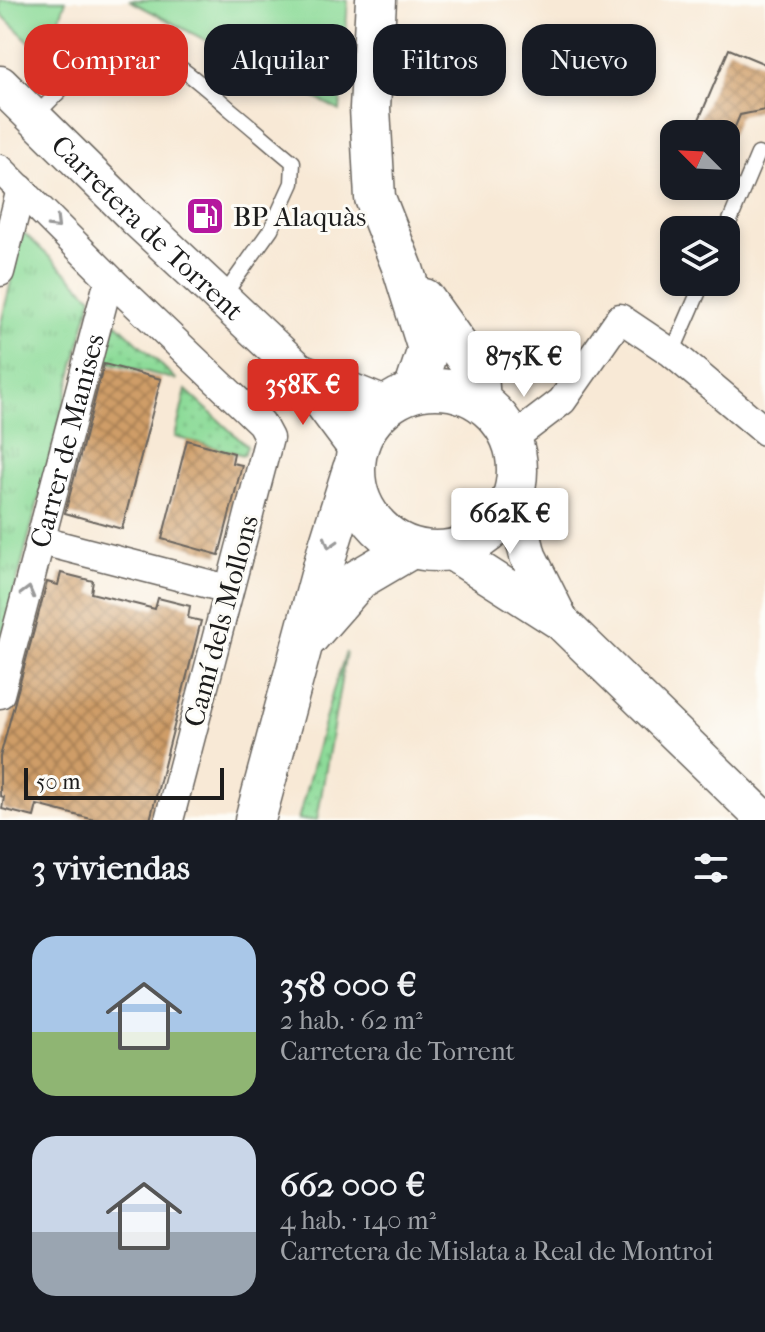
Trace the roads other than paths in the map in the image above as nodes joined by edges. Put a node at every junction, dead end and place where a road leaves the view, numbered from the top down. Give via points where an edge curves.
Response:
1 (376, 0) edge
2 (0, 84) edge
3 (34, 116) junction
4 (758, 154) dead end
5 (0, 169) edge
6 (21, 189) junction
7 (732, 216) edge
8 (403, 269) junction
9 (0, 272) edge
10 (113, 282) junction
11 (697, 296) edge
12 (222, 298) junction
13 (672, 353) junction
14 (298, 370) junction
15 (400, 398) junction
16 (480, 401) junction
17 (765, 431) edge
18 (511, 440) junction
19 (355, 458) junction
20 (513, 496) junction
21 (42, 541) junction
22 (410, 549) junction
23 (450, 551) junction
24 (228, 589) junction
25 (561, 622) junction
26 (304, 642) junction
27 (0, 694) edge
28 (169, 820) edge
29 (255, 820) edge
30 (765, 820) edge

1 - 8 main road via 370,108 375,198
2 - 3 street, Carretera de Torrent
3 - 12 street, Carretera de Torrent
3 - 12 lane via 111,39 125,40 192,76 293,162 292,183 271,229
4 - 7 lane
5 - 6 street
6 - 9 street
6 -> 10 street
8 - 15 main road via 428,349
8 - 16 main road via 478,375
10 - 21 street, Carrer de Manises via 106,291
10 - 24 street, Camí dels Mollons via 267,432 268,445
11 - 13 lane
12 - 14 street, Carretera de Torrent
13 - 17 street
13 - 18 street via 620,318 562,401
14 - 15 street, Carretera de Torrent
14 - 19 street, Carretera de Torrent
15 - 16 main road via 448,389
15 - 19 main road via 367,424
16 - 18 main road via 499,418
18 - 20 main road via 517,468
19 - 22 main road via 368,518
19 -> 26 main road
20 - 23 main road via 489,532
20 - 25 street via 528,556
21 - 24 street
27 -> 21 street, Carrer de Manises
22 - 23 main road
22 - 26 main road via 359,579
23 - 25 street
24 - 28 street, Camí dels Mollons
25 - 30 street
26 - 29 main road

